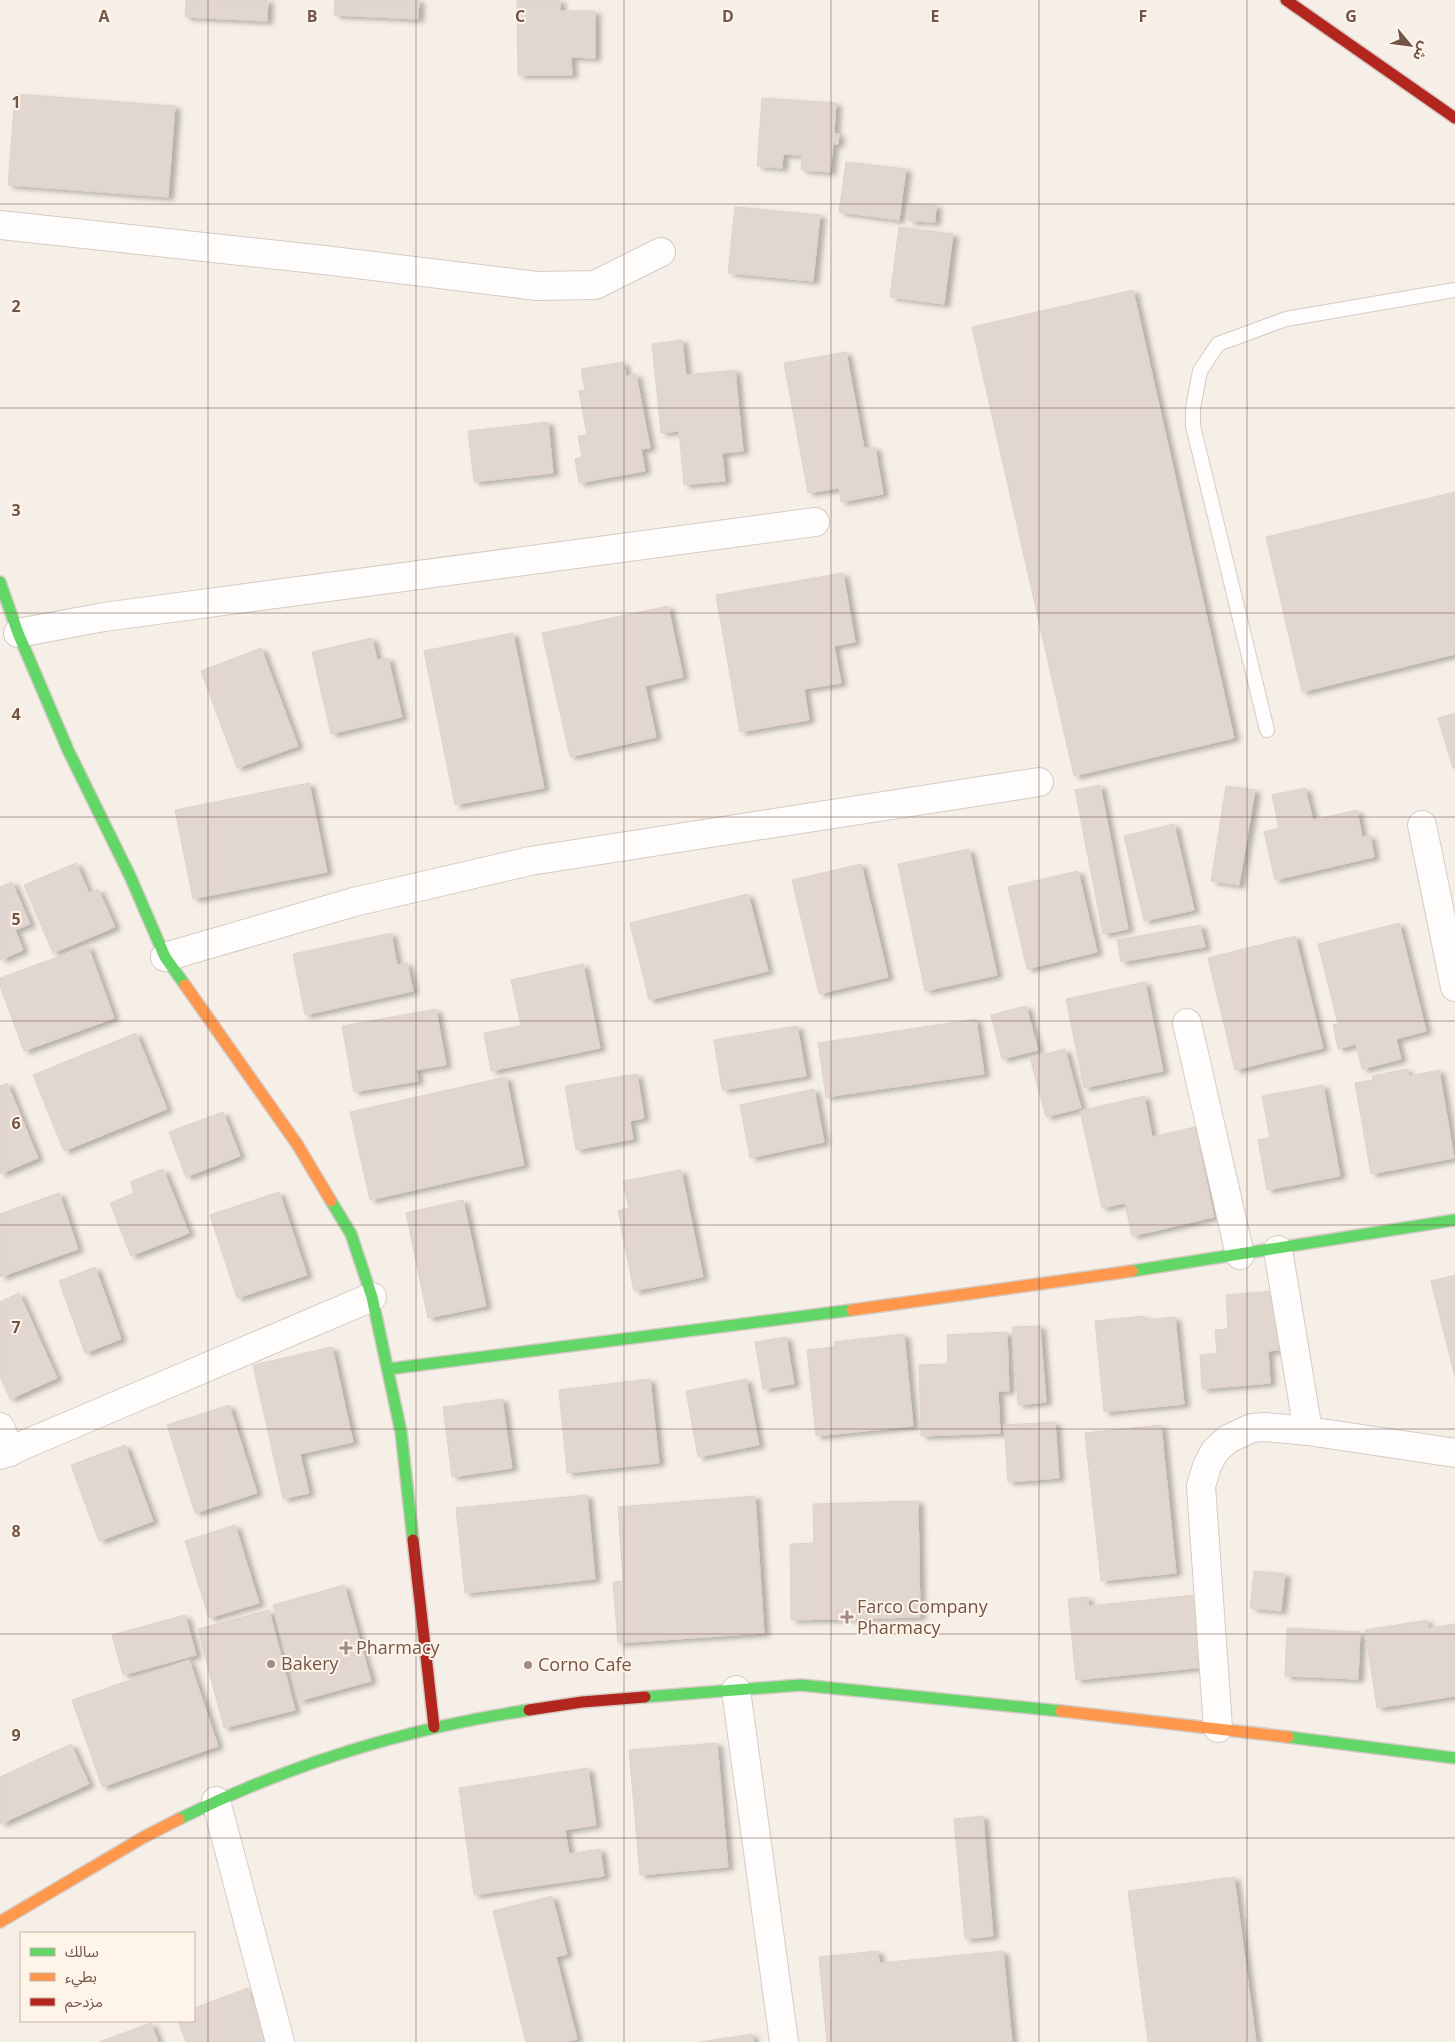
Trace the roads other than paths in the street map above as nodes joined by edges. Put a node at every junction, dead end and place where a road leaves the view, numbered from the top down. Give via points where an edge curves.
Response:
1 (1286, 0) edge
2 (1455, 118) edge
3 (0, 225) edge
4 (661, 252) dead end
5 (1455, 290) edge
6 (815, 522) dead end
7 (0, 582) edge
8 (18, 633) junction
9 (1267, 730) dead end
10 (1038, 782) dead end
11 (1422, 826) dead end
12 (165, 956) junction
13 (1455, 986) edge
14 (1188, 1023) dead end
15 (1455, 1220) edge
16 (1278, 1250) junction
17 (1240, 1255) junction
18 (372, 1297) junction
19 (388, 1369) junction
20 (0, 1427) edge
21 (1308, 1431) junction
22 (1455, 1452) edge
23 (5, 1453) edge
24 (736, 1690) junction
25 (434, 1727) junction
26 (1218, 1728) junction
27 (1455, 1758) edge
28 (216, 1801) junction
29 (0, 1922) edge
30 (280, 2042) edge
31 (784, 2042) edge

1 - 2 street
3 - 4 street via 537,286 595,284
5 - 9 lane via 1286,319 1218,344 1200,371 1193,426
6 - 8 street via 104,617
7 - 8 street
8 - 12 street via 68,750
10 - 12 street via 530,861 354,902
11 - 13 street
12 - 18 street via 297,1144 351,1234
14 - 17 street
15 - 16 street
16 - 17 street
16 - 21 street
17 - 19 street via 704,1331
18 - 19 street
18 - 23 street
19 - 25 street via 401,1432
20 - 23 street
21 - 22 street
21 - 26 street via 1252,1428 1228,1439 1215,1451 1207,1466 1201,1486
24 - 25 street via 582,1702
24 - 26 street via 801,1685
24 - 31 street
25 - 28 street via 296,1768
26 - 27 street
28 - 29 street via 144,1837
28 - 30 street

